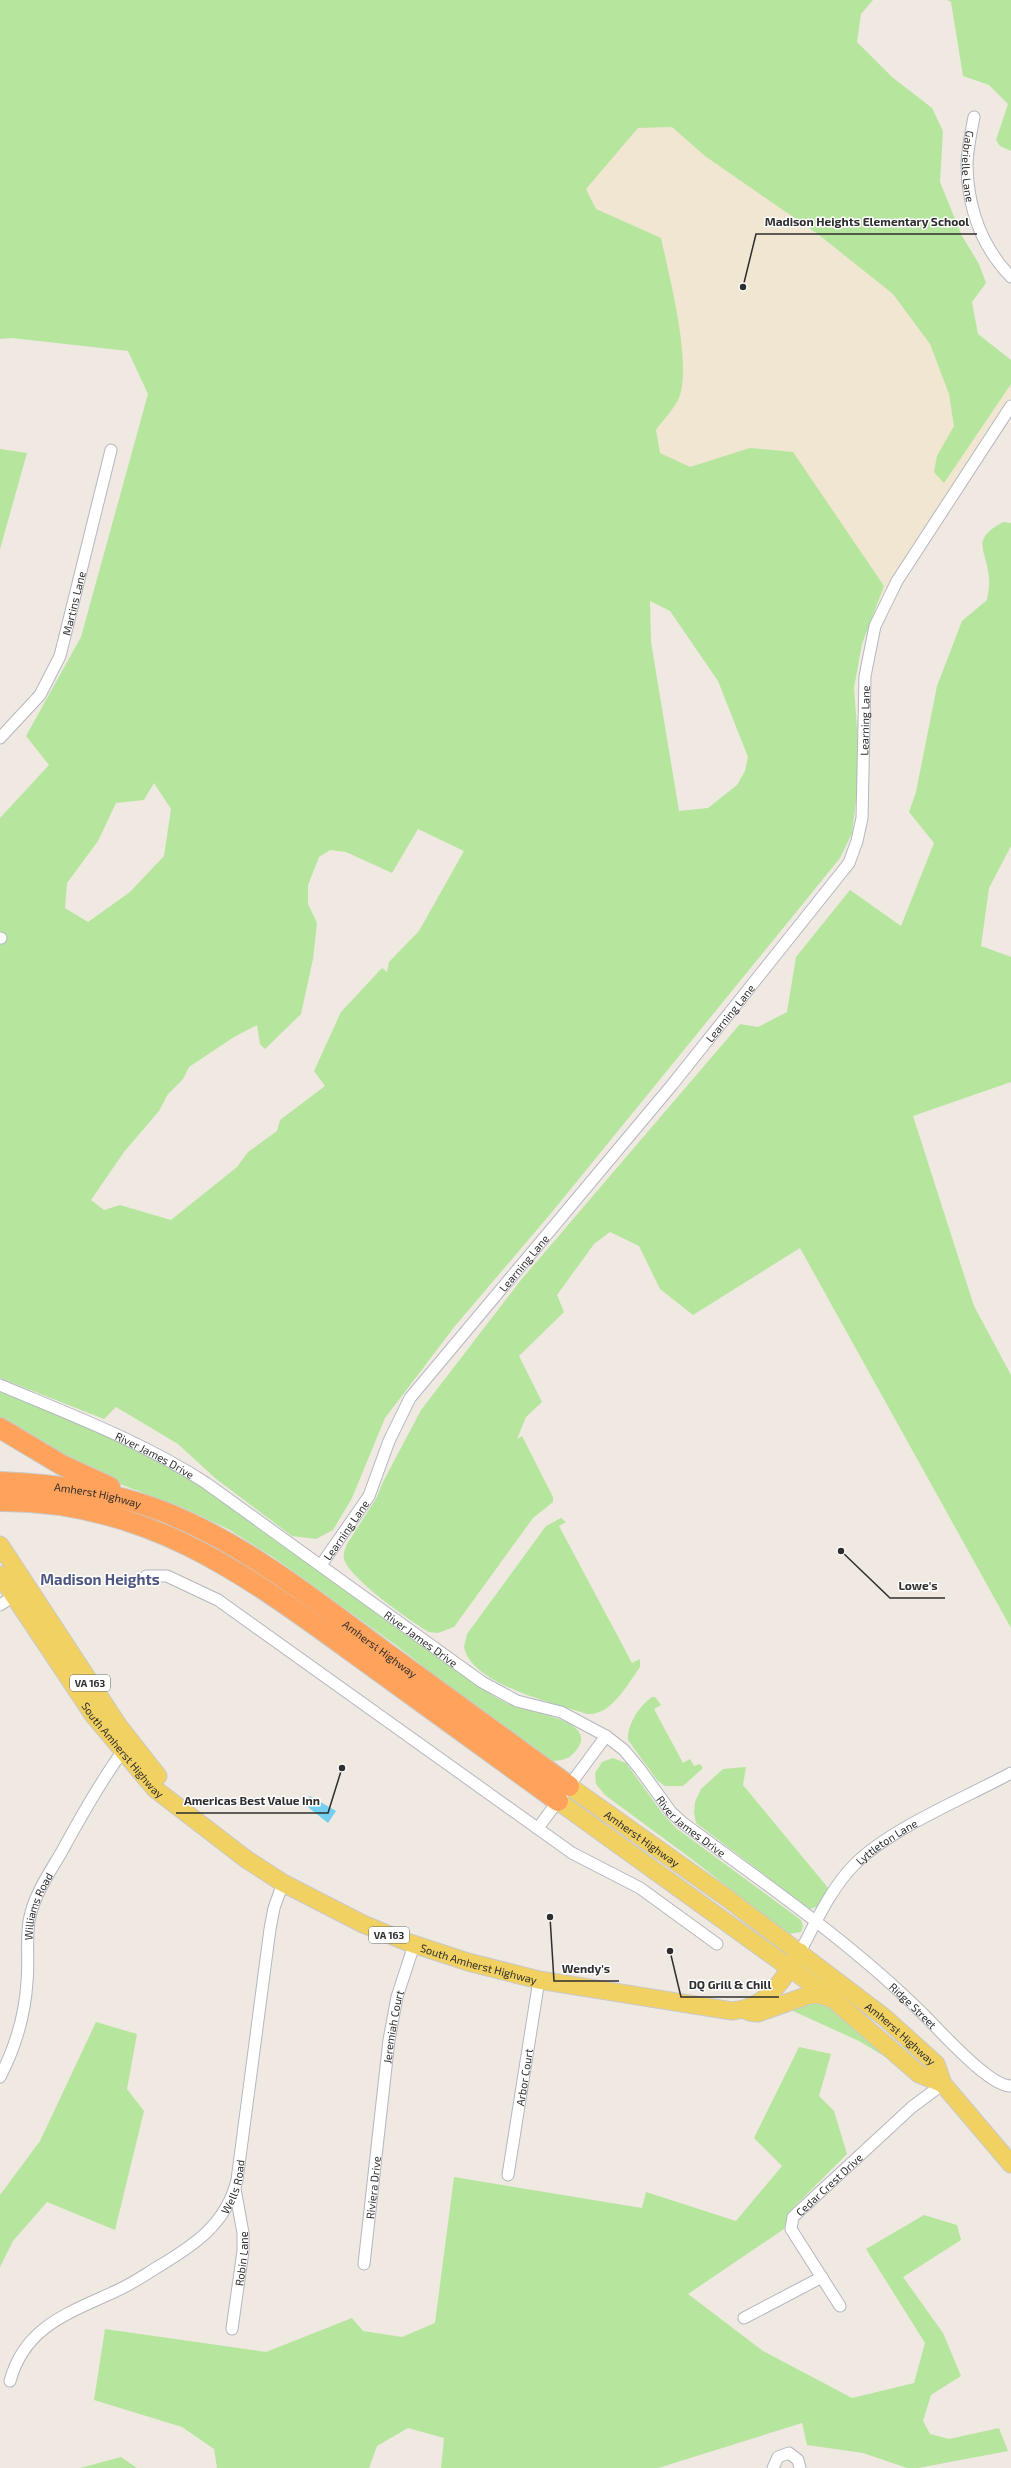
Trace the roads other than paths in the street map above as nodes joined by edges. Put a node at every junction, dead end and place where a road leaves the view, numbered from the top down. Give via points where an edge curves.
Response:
1 (974, 117) dead end
2 (1011, 277) edge
3 (1011, 406) edge
4 (111, 450) dead end
5 (0, 738) edge
6 (0, 1385) edge
7 (0, 1428) edge
8 (0, 1482) edge
9 (0, 1502) edge
10 (162, 1512) junction
11 (0, 1545) edge
12 (321, 1565) junction
13 (0, 1575) edge
14 (146, 1576) dead end
15 (14, 1596) edge
16 (606, 1736) junction
17 (122, 1752) junction
18 (1011, 1773) edge
19 (564, 1793) junction
20 (189, 1815) junction
21 (538, 1828) junction
22 (283, 1882) junction
23 (816, 1922) junction
24 (717, 1944) dead end
25 (414, 1945) junction
26 (800, 1952) junction
27 (790, 1968) junction
28 (539, 1980) junction
29 (834, 2000) junction
30 (743, 2011) junction
31 (0, 2077) edge
32 (943, 2084) junction
33 (1008, 2086) edge
34 (382, 2112) joint
35 (1011, 2164) edge
36 (508, 2175) dead end
37 (235, 2189) junction
38 (364, 2264) dead end
39 (822, 2277) junction
40 (840, 2306) dead end
41 (744, 2318) dead end
42 (232, 2329) dead end
43 (10, 2381) dead end
44 (773, 2468) edge
45 (800, 2468) edge

1 - 2 street, Gabrielle Lane via 967,165 979,233 998,264
3 - 12 street, Learning Lane via 897,580 875,626 865,676 862,818 849,863 687,1066 410,1398 399,1419 369,1496
4 - 5 street, Martins Lane via 60,656 40,695
6 - 12 street, River James Drive via 99,1425 176,1463
7 - 10 highway via 70,1469
8 - 10 highway, Amherst Highway via 50,1484 87,1490
9 - 19 highway, Amherst Highway via 38,1503 110,1516 165,1534 198,1549 261,1586
10 - 19 highway, Amherst Highway via 225,1541 256,1561
11 - 15 main road, South Amherst Highway / VA 163
12 - 16 street, River James Drive via 499,1692 517,1701 561,1712
13 - 15 main road, South Amherst Highway / VA 163
14 - 21 street via 167,1576 218,1600
15 - 17 main road, South Amherst Highway / VA 163 via 94,1716
15 - 20 main road, South Amherst Highway / VA 163
16 - 19 street
16 - 23 street, River James Drive via 634,1762 671,1812 683,1823
17 - 20 main road, South Amherst Highway / VA 163 via 155,1789
17 - 31 street, Williams Road via 85,1808 40,1886 28,1936 28,1977 23,2010 15,2042
18 - 23 street, Lyttleton Lane via 921,1820 867,1853 840,1882
19 - 21 street
19 - 26 main road, Amherst Highway
19 - 27 main road, Amherst Highway
20 - 22 main road, South Amherst Highway / VA 163 via 246,1859
21 - 24 street via 572,1853 640,1888
22 - 25 main road, South Amherst Highway / VA 163 via 363,1924
22 - 37 street, Wells Road via 270,1929
23 - 26 street, Lyttleton Lane
23 - 33 street, Ridge Street via 894,1985 980,2070
25 - 28 main road, South Amherst Highway / VA 163
25 - 34 street, Jeremiah Court via 394,2011
26 - 27 main road
26 - 32 main road, Amherst Highway via 884,2017 936,2064
27 - 29 main road, Amherst Highway
27 - 30 main road via 768,1996
28 - 30 main road, South Amherst Highway / VA 163
28 - 36 street, Arbor Court
29 - 30 main road, South Amherst Highway via 818,1994 758,2013
29 - 32 main road, Amherst Highway via 919,2074
32 - 35 main road
32 - 39 street, Cedar Crest Drive via 912,2107 793,2217 791,2229
34 - 38 street, Riviera Drive
37 - 42 street, Robin Lane via 243,2233 243,2251
37 - 43 street, Wells Road via 229,2204 212,2229 188,2249 119,2290 52,2321 40,2330 23,2351
39 - 40 street, Cedar Crest Drive
39 - 41 street
44 - 45 street via 778,2457 789,2453 798,2460

